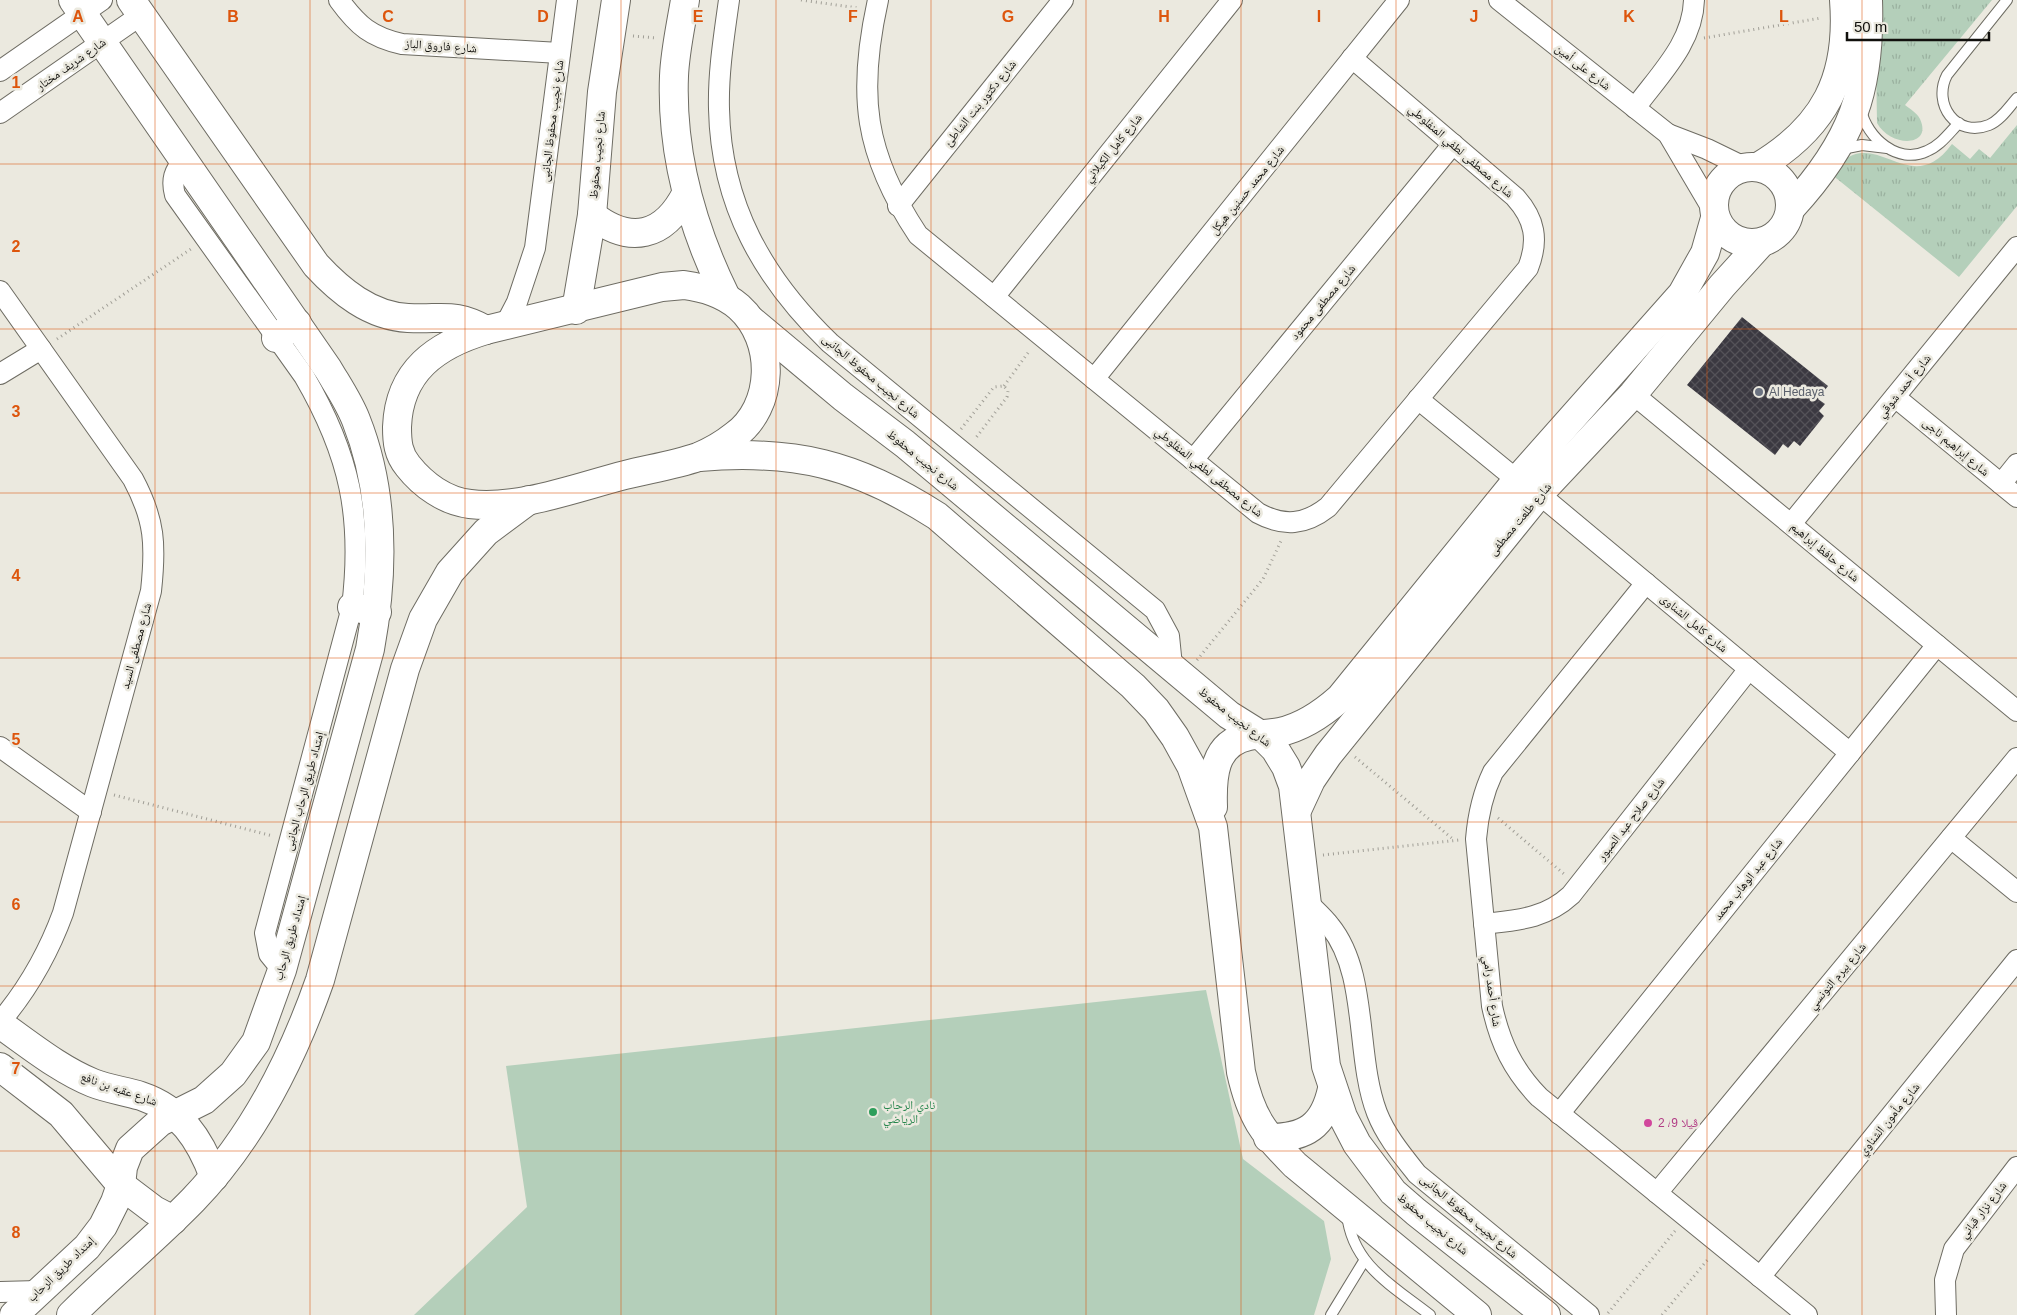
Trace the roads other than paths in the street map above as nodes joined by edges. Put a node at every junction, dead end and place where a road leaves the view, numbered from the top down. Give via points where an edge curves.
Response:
1 (339, 0) edge
2 (567, 0) edge
3 (616, 0) edge
4 (685, 0) edge
5 (729, 0) edge
6 (1063, 0) edge
7 (1232, 0) edge
8 (1399, 0) edge
9 (1499, 0) edge
10 (1694, 0) edge
11 (1868, 0) edge
12 (2007, 0) edge
13 (86, 4) edge
14 (877, 5) edge
15 (1844, 7) edge
16 (136, 8) edge
17 (102, 42) junction
18 (560, 53) junction
19 (1352, 58) junction
20 (0, 71) edge
21 (2017, 98) edge
22 (1859, 100) junction
23 (1635, 108) junction
24 (0, 113) edge
25 (1959, 123) junction
26 (1668, 134) junction
27 (1453, 144) junction
28 (1888, 148) junction
29 (1836, 152) junction
30 (184, 160) junction
31 (1751, 167) junction
32 (686, 194) junction
33 (898, 206) junction
34 (1791, 208) junction
35 (592, 215) junction
36 (1714, 215) junction
37 (1761, 243) junction
38 (2017, 247) edge
39 (0, 291) edge
40 (726, 297) junction
41 (994, 297) junction
42 (576, 310) junction
43 (752, 322) junction
44 (495, 328) junction
45 (286, 330) junction
46 (41, 349) junction
47 (0, 374) edge
48 (1094, 379) junction
49 (1634, 394) junction
50 (1895, 397) junction
51 (1418, 399) junction
52 (401, 457) junction
53 (699, 457) junction
54 (1193, 460) junction
55 (369, 464) junction
56 (2017, 464) edge
57 (2001, 484) junction
58 (1528, 487) junction
59 (2017, 497) edge
60 (529, 500) junction
61 (1791, 524) junction
62 (1646, 583) junction
63 (364, 610) junction
64 (1937, 645) junction
65 (1749, 669) junction
66 (1178, 671) junction
67 (2017, 712) edge
68 (1262, 735) junction
69 (0, 747) edge
70 (1850, 753) junction
71 (2017, 758) edge
72 (1298, 808) junction
73 (91, 812) junction
74 (1213, 827) junction
75 (1951, 838) junction
76 (2017, 892) edge
77 (1309, 904) junction
78 (1484, 924) junction
79 (2017, 960) edge
80 (282, 970) junction
81 (0, 1023) edge
82 (0, 1067) edge
83 (62, 1068) junction
84 (1332, 1088) junction
85 (41, 1097) junction
86 (176, 1114) junction
87 (1559, 1114) junction
88 (1268, 1138) junction
89 (2017, 1166) edge
90 (214, 1177) junction
91 (121, 1186) junction
92 (1657, 1193) junction
93 (1346, 1208) junction
94 (173, 1220) junction
95 (1364, 1260) junction
96 (1760, 1277) junction
97 (38, 1291) junction
98 (0, 1292) edge
99 (75, 1313) edge
100 (14, 1315) edge
101 (1331, 1315) edge
102 (1430, 1315) edge
103 (1477, 1315) edge
104 (1546, 1315) edge
105 (1589, 1315) edge
106 (1807, 1315) edge
107 (1946, 1315) edge

1 - 18 street, شارع فاروق الباز via 352,18 382,40 402,44
2 - 18 street, شارع نجيب محفوظ الجانبى
3 - 35 street, شارع نجيب محفوظ via 602,92
4 - 32 street via 674,75 675,115
5 - 66 street, شارع نجيب محفوظ الجانبى via 719,79 722,144 738,209 754,247 772,277 800,314 830,343 1155,610 1169,636
6 - 33 street, شارع دكتور بنت الشاطئ
7 - 41 street, شارع كامل الكيلاني
8 - 19 street, شارع محمد حسنين هيكل
9 - 23 street, شارع على أمين
10 - 23 street via 1684,42
11 - 22 street via 1868,55
12 - 25 lane via 1944,82 1944,105
13 - 17 street, إمتداد طريق الرحاب
13 - 20 street
14 - 33 street, شارع مصطفى لطفي المنفلوطي via 866,72 867,107 872,141
15 - 31 street via 1840,69 1832,93 1803,135 1784,152
16 - 17 street, شارع شريف مختار
16 - 44 street via 316,265 334,284 379,312 405,318 450,317
17 - 24 street, شارع شريف مختار
17 - 30 street, إمتداد طريق الرحاب
18 - 44 street, شارع نجيب محفوظ الجانبى via 535,248 517,302
19 - 27 street, شارع مصطفى لطفي المنفلوطي
19 - 48 street, شارع محمد حسنين هيكل
21 - 25 lane via 1990,125 1974,128
22 - 28 lane via 1868,127
22 - 29 street
23 - 26 street, شارع على أمين
25 - 28 lane via 1927,152 1903,154
26 - 31 street, شارع على أمين
26 - 36 street, شارع على أمين
27 - 51 street, شارع مصطفى لطفي المنفلوطي via 1526,208 1534,230 1534,253 1528,268
27 - 54 street, شارع مصطفى محمود
28 - 29 lane via 1862,145
29 - 34 street
30 - 45 street, إمتداد طريق الرحاب
30 - 45 street, إمتداد طريق الرحاب الجانبى via 173,176 175,195 206,239
31 - 34 street via 1772,172 1782,181 1789,194
31 - 36 street via 1723,179 1713,200
32 - 35 street via 671,218 646,232 626,233 607,227
32 - 40 street via 710,264
33 - 41 street, شارع مصطفى لطفي المنفلوطي via 918,235
34 - 37 street via 1782,230
35 - 42 street, شارع نجيب محفوظ
36 - 37 street via 1728,236 1750,244
36 - 58 street, شارع طلعت مصطفى via 1705,253 1682,294
37 - 49 street, شارع طلعت مصطفى
38 - 50 street, شارع أحمد شوقي
39 - 46 street, شارع مصطفى السيد
40 - 42 street via 684,285 662,287
40 - 43 street
41 - 48 street, شارع مصطفى لطفي المنفلوطي
42 - 44 street
43 - 53 street via 763,344 767,369 763,394 753,417 736,436
43 - 66 street, شارع نجيب محفوظ
44 - 52 street via 441,347 412,374 398,409 397,439
45 - 55 street, إمتداد طريق الرحاب via 348,402
45 - 63 street, إمتداد طريق الرحاب الجانبى via 343,459 356,518 356,574
46 - 47 street
46 - 73 street, شارع مصطفى السيد via 133,479 147,505 153,533 151,591
48 - 54 street, شارع مصطفى لطفي المنفلوطي
49 - 58 street, شارع طلعت مصطفى
49 - 61 street, شارع حافظ إبراهيم
50 - 57 street, شارع إبراهيم ناجى
50 - 61 street, شارع أحمد شوقي
51 - 54 street, شارع مصطفى لطفي المنفلوطي via 1328,507 1309,519 1286,523 1258,513
51 - 58 street, شارع كامل الشناوى
52 - 55 street
52 - 60 street via 415,474 450,500 490,505
53 - 60 street
53 - 74 street via 741,453 782,455 824,463 902,493 937,516 1133,686 1156,710 1191,766
55 - 63 street, إمتداد طريق الرحاب via 380,548
56 - 57 street
57 - 59 street, شارع إبراهيم ناجى
58 - 62 street, شارع كامل الشناوى
58 - 68 street, شارع طلعت مصطفى via 1340,698 1297,727
58 - 72 street, شارع طلعت مصطفى via 1315,774
60 - 90 street via 486,532 450,572 423,618 405,669 330,944 304,1026 255,1120
61 - 64 street, شارع حافظ إبراهيم
62 - 65 street, شارع كامل الشناوى
62 - 78 street, شارع أحمد رامي via 1493,772 1481,804 1476,838
63 - 80 street, إمتداد طريق الرحاب via 370,650
63 - 80 street, إمتداد طريق الرحاب الجانبى via 290,840 266,933 269,954
64 - 67 street, شارع حافظ إبراهيم
64 - 70 street, شارع عبد الوهاب محمد
65 - 70 street, شارع كامل الشناوى
65 - 78 street, شارع صلاح عبد الصبور via 1562,902 1532,918
66 - 68 street, شارع نجيب محفوظ via 1229,715
68 - 72 street, شارع نجيب محفوظ via 1286,767
68 - 74 street, شارع طلعت مصطفى via 1236,740 1218,758 1212,784
69 - 73 street
70 - 87 street, شارع عبد الوهاب محمد
71 - 75 street, شارع بيرم التونسي
72 - 77 street, شارع نجيب محفوظ
73 - 81 street, شارع مصطفى السيد via 52,943 24,992
74 - 88 street via 1241,1072 1246,1096
75 - 76 street
75 - 92 street, شارع بيرم التونسي
77 - 84 street, شارع نجيب محفوظ via 1322,1043
77 - 105 street, شارع نجيب محفوظ الجانبى via 1331,926 1346,953 1354,983 1367,1080 1377,1114 1394,1146 1417,1174
78 - 87 street, شارع أحمد رامي via 1497,1032 1521,1078
79 - 96 street, شارع مأمون الشناوي
80 - 86 street, إمتداد طريق الرحاب via 256,1042 233,1074 204,1100
81 - 83 street, شارع عقبه بن نافع
82 - 85 street
83 - 85 street
83 - 86 street, شارع عقبه بن نافع via 93,1083 161,1103
84 - 88 street via 1328,1106 1319,1122 1304,1133 1287,1138
84 - 104 street, شارع نجيب محفوظ via 1357,1144 1393,1192
85 - 91 street via 77,1131 100,1164
86 - 90 street, شارع عقبه بن نافع via 200,1142
86 - 91 street, إمتداد طريق الرحاب via 146,1132 130,1149
87 - 92 street, شارع أحمد رامي
88 - 93 street
89 - 107 street, شارع نزار قباني via 1954,1249 1945,1280
90 - 94 street
91 - 94 street
91 - 97 street, إمتداد طريق الرحاب via 93,1240
92 - 96 street, شارع أحمد رامي
93 - 95 lane via 1354,1244
93 - 103 street
94 - 99 street
95 - 101 lane
95 - 102 lane via 1372,1270
96 - 106 street, شارع أحمد رامي
97 - 98 street
97 - 100 street, إمتداد طريق الرحاب

